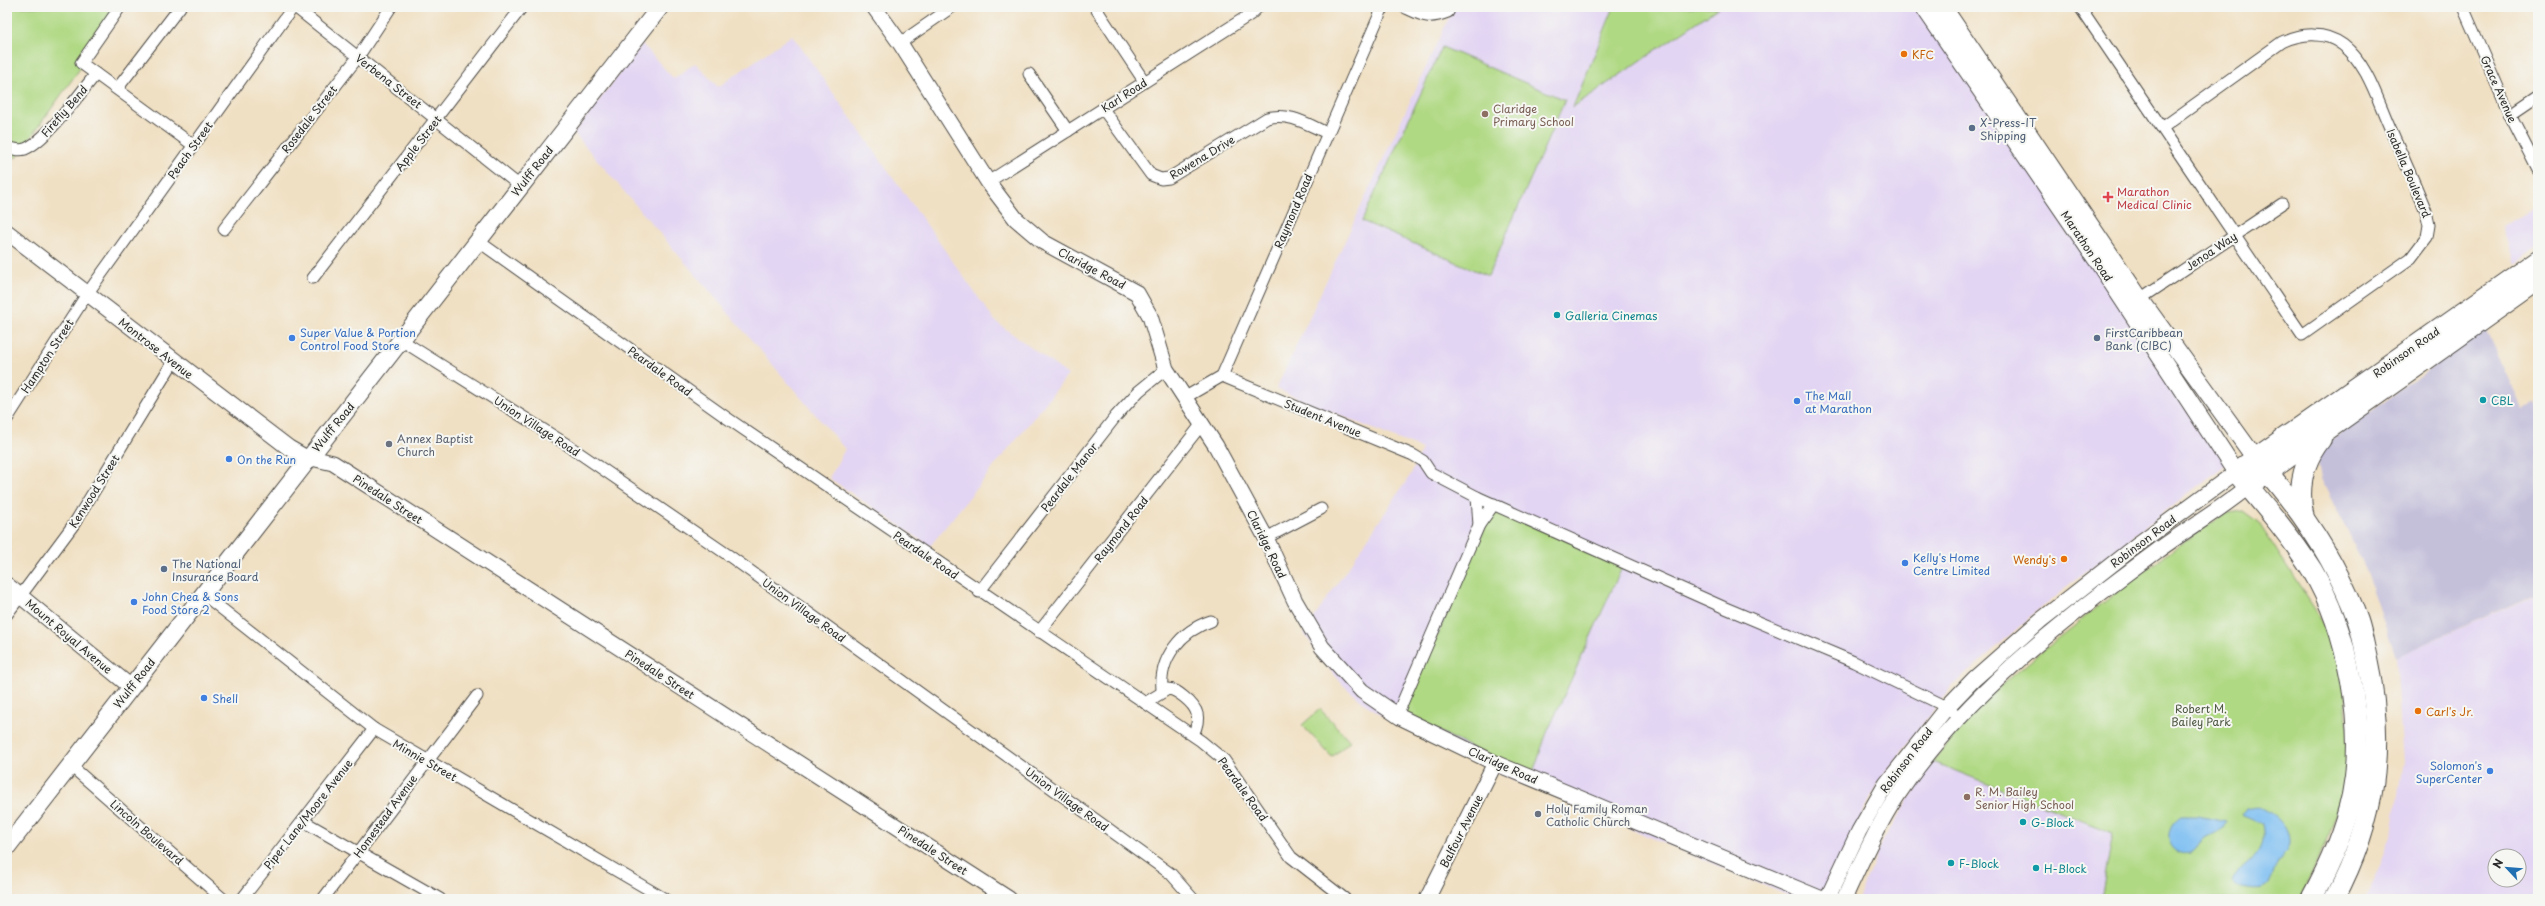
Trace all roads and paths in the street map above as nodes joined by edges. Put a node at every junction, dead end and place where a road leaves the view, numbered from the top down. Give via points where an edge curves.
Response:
1 (120, 7) edge
2 (180, 7) edge
3 (294, 7) edge
4 (391, 7) edge
5 (522, 7) edge
6 (660, 7) edge
7 (874, 7) edge
8 (952, 7) edge
9 (1095, 7) edge
10 (1258, 7) edge
11 (1383, 7) edge
12 (1404, 7) edge
13 (1450, 7) edge
14 (1924, 7) edge
15 (1943, 7) edge
16 (2080, 7) edge
17 (2463, 7) edge
18 (900, 43) junction
19 (358, 57) junction
20 (96, 74) junction
21 (1029, 74) dead end
22 (1144, 81) junction
23 (117, 89) junction
24 (2538, 96) edge
25 (1103, 109) junction
26 (2510, 115) junction
27 (436, 119) junction
28 (2162, 128) junction
29 (1068, 131) junction
30 (1327, 133) junction
31 (193, 145) junction
32 (7, 147) edge
33 (2538, 170) edge
34 (988, 182) junction
35 (520, 186) junction
36 (2282, 204) dead end
37 (224, 229) dead end
38 (7, 232) edge
39 (2234, 236) junction
40 (478, 241) junction
41 (2538, 260) edge
42 (313, 278) dead end
43 (2538, 280) edge
44 (88, 294) junction
45 (2140, 299) junction
46 (401, 340) junction
47 (173, 362) junction
48 (1166, 369) junction
49 (1222, 376) junction
50 (1184, 398) junction
51 (7, 419) edge
52 (2338, 422) junction
53 (1201, 425) junction
54 (309, 457) junction
55 (2262, 465) junction
56 (2242, 479) junction
57 (1477, 497) junction
58 (1494, 504) junction
59 (1321, 509) dead end
60 (2305, 521) junction
61 (1479, 525) junction
62 (1266, 538) junction
63 (7, 585) edge
64 (979, 592) junction
65 (204, 594) junction
66 (20, 595) junction
67 (7, 614) edge
68 (1210, 621) dead end
69 (1039, 632) junction
70 (131, 687) junction
71 (1162, 690) junction
72 (476, 696) dead end
73 (1145, 703) junction
74 (1947, 707) junction
75 (1397, 715) junction
76 (1960, 718) junction
77 (374, 729) junction
78 (1193, 735) junction
79 (426, 760) junction
80 (1495, 763) junction
81 (70, 765) junction
82 (304, 821) junction
83 (7, 847) edge
84 (358, 852) junction
85 (223, 899) edge
86 (242, 899) edge
87 (324, 899) edge
88 (440, 899) edge
89 (664, 899) edge
90 (1009, 899) edge
91 (1193, 899) edge
92 (1345, 899) edge
93 (1427, 899) edge
94 (1822, 899) edge
95 (1827, 899) edge
96 (1844, 899) edge
97 (2311, 899) edge
98 (2334, 899) edge

1 - 20 street, Firefly Bend via 81,63
2 - 23 street
3 - 19 street, Verbena Street
3 - 31 street, Peach Street
4 - 19 street, Rosedale Street
5 - 27 street, Apple Street
6 - 35 main road, Wulff Road
7 - 18 street, Claridge Road
8 - 18 street
9 - 22 street
10 - 22 street, Karl Road via 1251,14
11 - 30 street, Raymond Road
12 - 13 street via 1426,17 1436,17 1448,12
14 - 56 main road, Marathon Road via 2099,263
15 - 45 main road, Marathon Road
16 - 28 street, Isabella Boulevard
17 - 26 street, Grace Avenue
18 - 34 street, Claridge Road
19 - 27 street, Verbena Street
19 - 37 street, Rosedale Street
20 - 23 street, Firefly Bend
20 - 32 street, Firefly Bend via 38,140 25,149 14,150
21 - 29 street
22 - 25 street, Karl Road
23 - 31 street, Firefly Bend
24 - 26 street
25 - 29 street, Karl Road
25 - 30 street, Rowena Drive via 1146,170 1160,179 1169,178 1271,117 1295,118
26 - 33 street, Grace Avenue
27 - 35 street, Verbena Street
27 - 42 street, Apple Street
28 - 39 street, Isabella Boulevard
28 - 39 street, Isabella Boulevard via 2275,46 2293,37 2314,35 2337,41 2348,49 2361,66 2426,211 2429,225 2424,243 2398,268 2302,335
29 - 34 street, Karl Road
30 - 49 street, Raymond Road
31 - 44 street, Peach Street
34 - 48 street, Claridge Road via 1027,231 1137,293 1150,316
35 - 40 main road, Wulff Road
36 - 39 street, Jenoa Way
38 - 44 street, Montrose Avenue
39 - 45 street, Jenoa Way
40 - 46 main road, Wulff Road
40 - 64 street, Peardale Road via 727,418
41 - 55 highway, Robinson Road
43 - 52 highway, Robinson Road
44 - 47 street, Montrose Avenue
44 - 51 street, Hampton Street
45 - 55 main road, Marathon Road
46 - 54 main road, Wulff Road
46 - 91 street, Union Village Road via 566,444 728,555 1171,874
47 - 54 street, Montrose Avenue via 289,448
47 - 66 street, Kenwood Street via 74,524
48 - 50 street, Claridge Road
48 - 64 street, Peardale Manor via 1139,391 1116,416
49 - 50 street
49 - 57 street, Student Avenue via 1413,455 1423,461 1431,473
50 - 53 street, Claridge Road
52 - 55 highway, Robinson Road
52 - 60 highway via 2312,452 2303,474 2300,499
53 - 62 street, Claridge Road via 1216,446
53 - 69 street, Raymond Road
54 - 65 main road, Wulff Road
54 - 90 street, Pinedale Street via 333,463
55 - 56 highway, Robinson Road
55 - 60 highway
56 - 74 street, Robinson Road via 2138,544 2041,620 1974,679
56 - 76 street, Robinson Road via 2157,551 2051,634 1988,689
56 - 97 highway via 2276,519 2312,571 2341,633 2355,706 2355,765 2352,793 2336,850
57 - 58 street
57 - 61 street
58 - 61 street
58 - 74 street via 1723,607 1854,662
59 - 62 street
60 - 98 highway via 2342,584 2358,621 2373,685 2378,755 2371,804 2361,840
61 - 75 street
62 - 75 street, Claridge Road via 1295,601 1322,647 1362,691
63 - 66 street, Mount Royal Avenue
64 - 69 street, Peardale Road
65 - 70 main road, Wulff Road
65 - 77 street, Minnie Street
66 - 67 street, Kenwood Street
66 - 70 street, Mount Royal Avenue
68 - 71 street via 1200,624 1174,646 1163,669
69 - 73 street, Peardale Road
70 - 81 main road, Wulff Road
71 - 73 street
71 - 78 street via 1172,689 1196,708 1198,724
72 - 79 street, Homestead Avenue
73 - 78 street, Peardale Road
74 - 76 street
74 - 95 street, Robinson Road via 1882,791 1859,831
75 - 80 street, Claridge Road
76 - 96 street, Robinson Road via 1891,806 1874,834
77 - 79 street, Minnie Street
77 - 82 street, Piper Lane/Moore Avenue
78 - 92 street, Peardale Road via 1224,760 1291,857
79 - 84 street, Homestead Avenue
79 - 89 street, Minnie Street
80 - 93 street, Balfour Avenue
80 - 94 street, Claridge Road
81 - 83 main road, Wulff Road
81 - 85 street, Lincoln Boulevard
82 - 84 street
82 - 86 street, Piper Lane/Moore Avenue
84 - 87 street, Homestead Avenue
84 - 88 street

